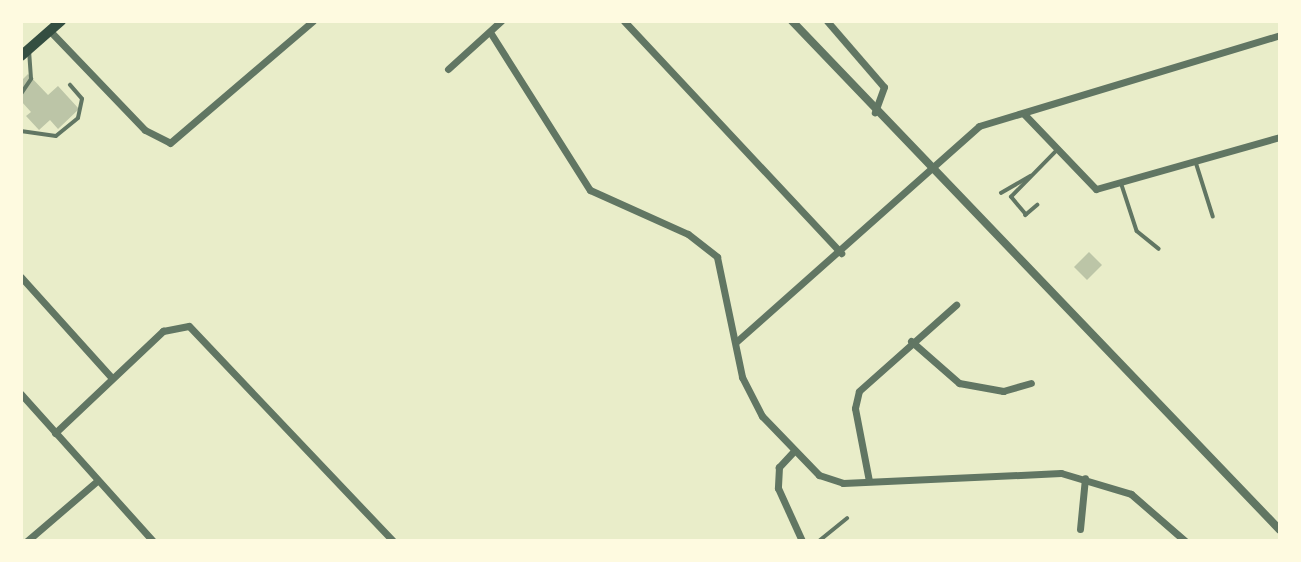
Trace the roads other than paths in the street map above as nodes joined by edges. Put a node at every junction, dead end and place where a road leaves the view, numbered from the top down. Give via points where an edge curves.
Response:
1 (61, 21) edge
2 (99, 21) edge
3 (111, 21) edge
4 (313, 21) edge
5 (501, 21) edge
6 (625, 21) edge
7 (792, 21) edge
8 (827, 21) edge
9 (50, 31) junction
10 (490, 32) junction
11 (1280, 35) edge
12 (25, 53) edge
13 (448, 69) dead end
14 (70, 85) dead end
15 (21, 94) edge
16 (875, 112) junction
17 (1024, 114) junction
18 (21, 131) edge
19 (1280, 137) edge
20 (1056, 151) junction
21 (1196, 162) junction
22 (931, 172) junction
23 (1031, 176) junction
24 (1122, 185) junction
25 (1001, 193) dead end
26 (1038, 205) dead end
27 (1213, 216) dead end
28 (1159, 249) dead end
29 (841, 253) junction
30 (21, 277) edge
31 (956, 305) dead end
32 (911, 341) junction
33 (736, 342) junction
34 (112, 378) junction
35 (1031, 383) dead end
36 (21, 394) edge
37 (55, 433) junction
38 (793, 452) junction
39 (1085, 478) junction
40 (97, 481) junction
41 (869, 481) junction
42 (848, 518) dead end
43 (1080, 529) dead end
44 (1280, 530) edge
45 (27, 541) edge
46 (153, 541) edge
47 (393, 541) edge
48 (802, 541) edge
49 (819, 541) edge
50 (1185, 541) edge

1 - 9 main road
2 - 3 lane
4 - 9 street via 170,144 145,130
5 - 10 street
6 - 29 street
7 - 16 street
8 - 16 street via 884,87
9 - 12 main road
10 - 13 street
10 - 33 street via 590,190 695,237 717,257
11 - 17 street
12 - 15 lane via 31,79
14 - 18 lane via 82,99 78,118 56,136
16 - 22 street
17 - 20 street
17 - 22 street via 979,126
19 - 21 street
20 - 23 lane
20 - 24 street via 1088,187
21 - 24 street
21 - 27 lane
22 - 29 street
22 - 44 street via 1059,295
23 - 25 lane
23 - 26 lane via 1010,200 1026,215
24 - 28 lane via 1135,227
29 - 33 street
30 - 34 street
31 - 32 street
32 - 35 street via 959,383 1003,391
32 - 41 street via 855,400
33 - 38 street via 754,402
34 - 37 street
34 - 47 street via 171,326 197,329
36 - 37 street
37 - 40 street
38 - 41 street via 828,480
38 - 48 street via 779,467 778,488
39 - 41 street via 1040,471
39 - 43 street
39 - 50 street via 1142,500
40 - 45 street
40 - 46 street
42 - 49 lane

